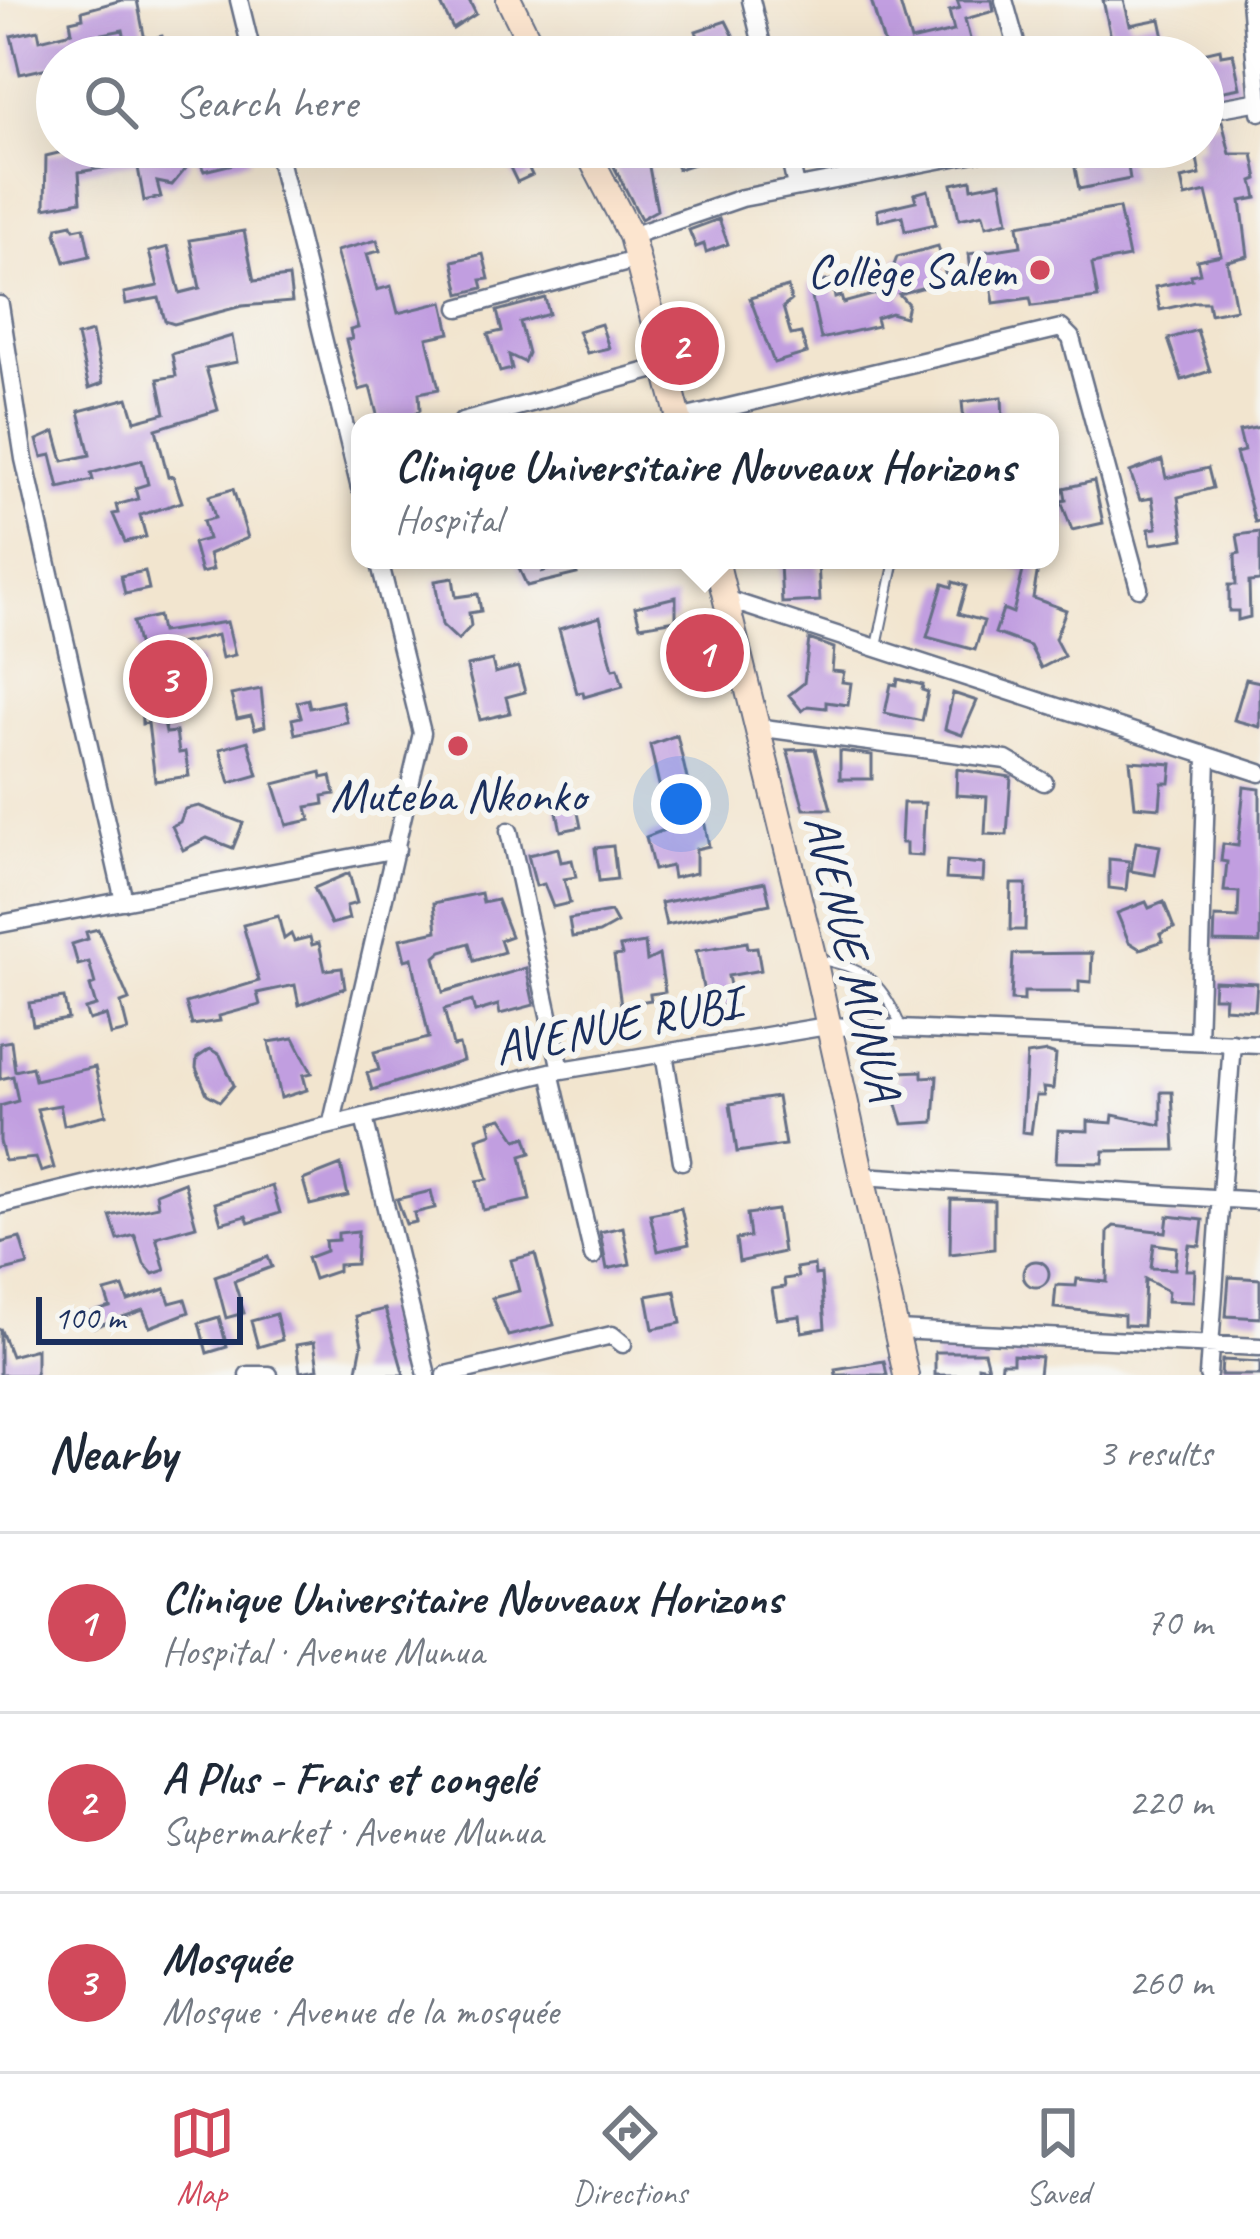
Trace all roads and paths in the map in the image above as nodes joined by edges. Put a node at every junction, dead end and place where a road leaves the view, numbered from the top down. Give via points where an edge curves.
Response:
1 (239, 0) edge
2 (508, 0) edge
3 (751, 0) edge
4 (1004, 0) edge
5 (1250, 0) edge
6 (248, 36) edge
7 (526, 36) edge
8 (760, 36) edge
9 (1014, 36) edge
10 (1259, 105) edge
11 (1224, 109) edge
12 (281, 168) edge
13 (595, 168) edge
14 (792, 168) edge
15 (893, 168) edge
16 (796, 186) junction
17 (635, 248) junction
18 (0, 305) edge
19 (459, 308) dead end
20 (666, 366) junction
21 (495, 413) edge
22 (678, 413) edge
23 (709, 413) edge
24 (351, 437) edge
25 (381, 569) edge
26 (718, 569) edge
27 (893, 569) edge
28 (1138, 588) dead end
29 (726, 599) junction
30 (877, 646) junction
31 (756, 727) junction
32 (1208, 758) junction
33 (1260, 773) edge
34 (1044, 782) dead end
35 (508, 831) dead end
36 (397, 849) junction
37 (124, 902) junction
38 (0, 924) edge
39 (814, 959) junction
40 (827, 1026) junction
41 (902, 1029) junction
42 (1198, 1040) junction
43 (1232, 1042) junction
44 (1260, 1044) edge
45 (664, 1053) junction
46 (556, 1071) junction
47 (364, 1118) junction
48 (332, 1122) junction
49 (682, 1161) dead end
50 (862, 1176) junction
51 (1220, 1199) junction
52 (1260, 1201) edge
53 (0, 1205) edge
54 (593, 1256) dead end
55 (896, 1330) junction
56 (623, 1344) dead end
57 (1209, 1345) junction
58 (1260, 1347) edge
59 (428, 1375) edge
60 (446, 1375) edge
61 (906, 1375) edge
62 (1208, 1375) edge

1 - 6 street
2 - 7 main road
3 - 8 street
4 - 9 street
5 - 10 street
10 - 11 street
12 - 24 street
13 - 17 main road
14 - 16 street
15 - 16 street
16 - 17 street
17 - 19 street
17 - 20 main road
18 - 37 street via 46,562
20 - 21 street
20 - 22 main road
23 - 28 street via 1061,328 1071,338
25 - 36 street via 422,733
26 - 29 main road, AVENUE MUNUA
27 - 30 lane
29 - 30 street
29 - 31 main road, AVENUE MUNUA
30 - 32 street
31 - 34 street via 1006,760
31 - 39 main road, AVENUE MUNUA
32 - 33 street
32 - 42 street
35 - 46 street
36 - 37 street
36 - 48 street
37 - 38 street
39 - 40 main road, AVENUE MUNUA
39 - 41 lane via 863,970 887,993
40 - 41 street, AVENUE RUBI
40 - 45 street, AVENUE RUBI
40 - 50 main road, AVENUE MUNUA
41 - 42 street, AVENUE RUBI
42 - 43 street, AVENUE RUBI
43 - 44 street, AVENUE RUBI
43 - 51 street
45 - 46 street, AVENUE RUBI
45 - 49 street
46 - 47 street, AVENUE RUBI
46 - 54 street
47 - 48 street, AVENUE RUBI
47 - 59 street
48 - 53 street, AVENUE RUBI
50 - 51 street
50 - 55 main road, AVENUE MUNUA
51 - 52 street
51 - 57 street
55 - 57 street
55 - 61 main road, AVENUE MUNUA
56 - 60 street via 612,1335
57 - 58 street
57 - 62 street

